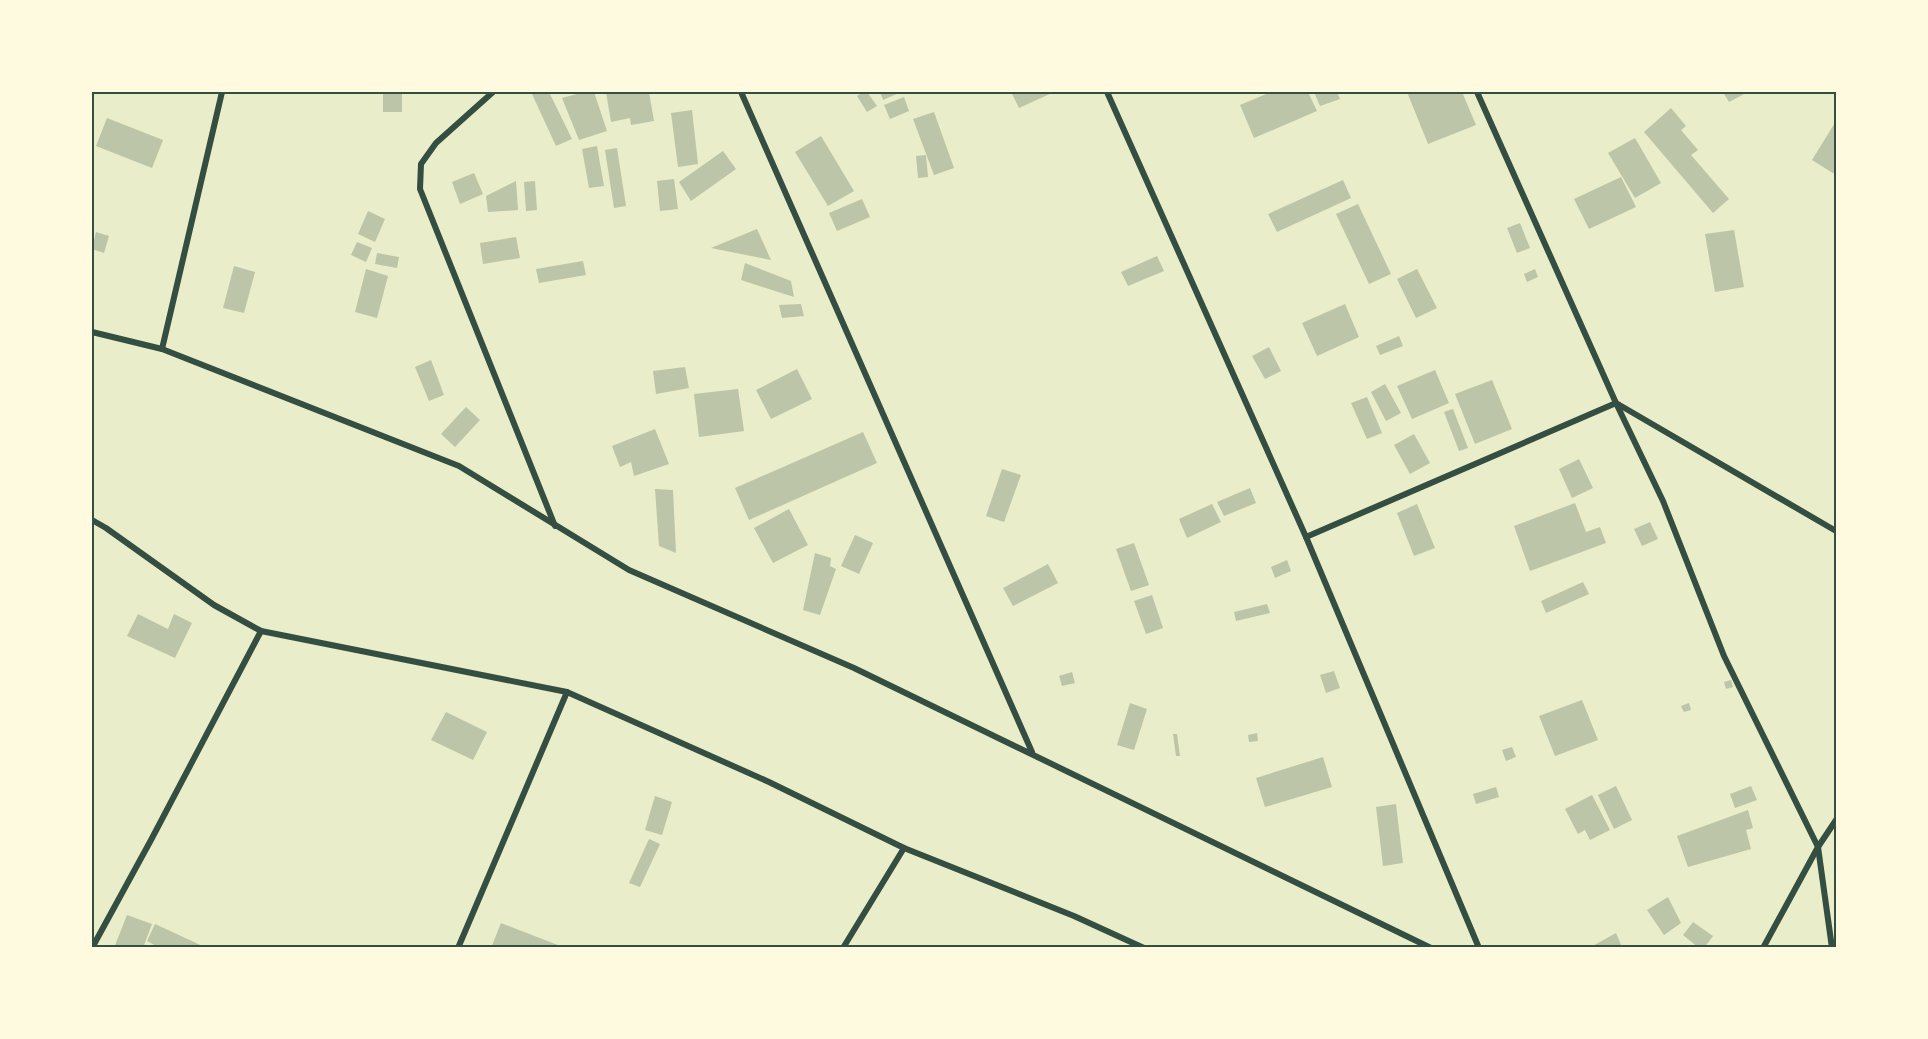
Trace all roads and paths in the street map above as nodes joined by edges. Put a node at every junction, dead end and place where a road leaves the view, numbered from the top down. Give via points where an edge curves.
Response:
1 (222, 92) edge
2 (493, 92) edge
3 (741, 92) edge
4 (1107, 92) edge
5 (1477, 92) edge
6 (92, 332) edge
7 (162, 349) junction
8 (1616, 403) junction
9 (92, 519) edge
10 (555, 526) junction
11 (1836, 531) edge
12 (1306, 537) junction
13 (261, 632) junction
14 (567, 692) junction
15 (1033, 753) junction
16 (1836, 820) edge
17 (1818, 847) junction
18 (904, 848) junction
19 (92, 948) edge
20 (458, 948) edge
21 (843, 948) edge
22 (1144, 948) edge
23 (1431, 948) edge
24 (1479, 948) edge
25 (1763, 948) edge
26 (1832, 948) edge

1 - 7 street
2 - 10 street via 436,143 422,164 420,189
3 - 15 street
4 - 12 street
5 - 8 street
6 - 7 street
7 - 10 street via 459,466
8 - 11 street
8 - 12 street
8 - 17 street via 1663,501 1724,656
9 - 13 street via 214,605
10 - 15 street via 629,570 854,668
12 - 24 street
13 - 14 street
13 - 19 street
14 - 18 street via 769,782
14 - 20 street
15 - 23 street
16 - 17 street
17 - 25 street
17 - 26 street
18 - 21 street
18 - 22 street

